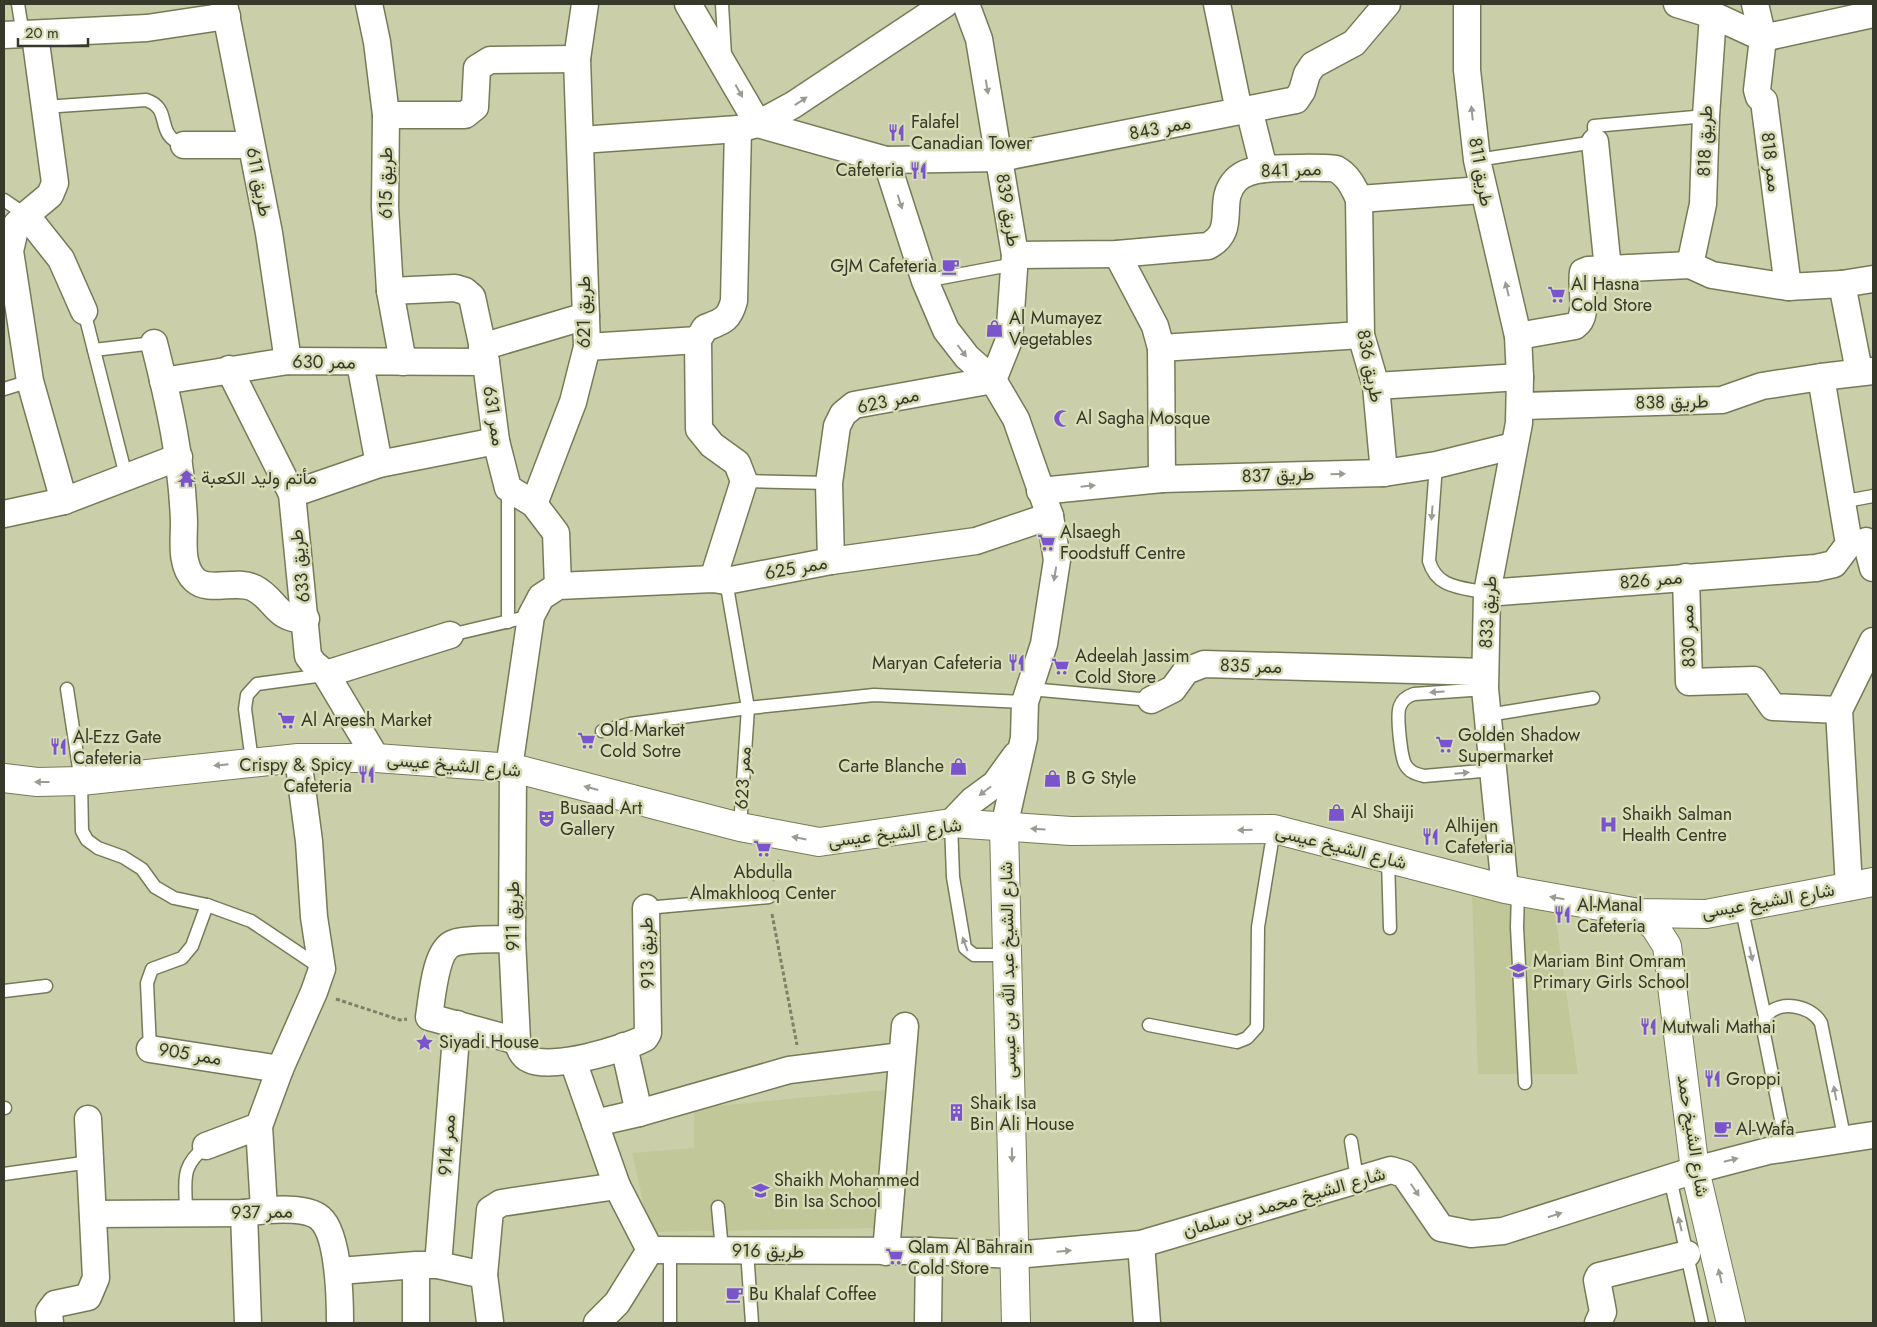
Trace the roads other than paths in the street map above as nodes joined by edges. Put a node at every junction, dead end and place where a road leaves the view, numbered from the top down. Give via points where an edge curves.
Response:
1 (18, 4) edge
2 (369, 4) edge
3 (585, 4) edge
4 (688, 4) edge
5 (722, 4) edge
6 (945, 4) edge
7 (966, 4) edge
8 (1217, 4) edge
9 (1387, 4) edge
10 (1467, 4) edge
11 (1678, 4) edge
12 (1755, 4) edge
13 (225, 10) edge
14 (1873, 14) edge
15 (1712, 15) junction
16 (20, 35) edge
17 (1763, 38) junction
18 (577, 59) junction
19 (725, 66) junction
20 (44, 107) junction
21 (1244, 110) junction
22 (386, 115) junction
23 (1706, 116) junction
24 (748, 127) junction
25 (581, 140) junction
26 (1595, 142) junction
27 (184, 145) joint
28 (252, 145) junction
29 (1000, 158) junction
30 (886, 160) junction
31 (1477, 160) junction
32 (1264, 169) junction
33 (1482, 190) junction
34 (1360, 199) junction
35 (4, 200) edge
36 (26, 215) junction
37 (1117, 254) junction
38 (1015, 260) junction
39 (1690, 265) junction
40 (1608, 269) junction
41 (1873, 279) edge
42 (925, 281) junction
43 (1842, 284) junction
44 (1788, 287) junction
45 (390, 292) junction
46 (84, 311) joint
47 (586, 316) junction
48 (1361, 335) junction
49 (1518, 336) junction
50 (698, 340) junction
51 (154, 343) joint
52 (586, 347) junction
53 (1161, 348) junction
54 (94, 350) junction
55 (484, 355) junction
56 (288, 361) junction
57 (360, 362) junction
58 (404, 362) junction
59 (229, 369) junction
60 (1866, 371) edge
61 (1520, 377) junction
62 (1821, 377) junction
63 (993, 380) junction
64 (30, 381) junction
65 (163, 381) junction
66 (1376, 386) junction
67 (4, 389) edge
68 (1520, 406) junction
69 (496, 441) junction
70 (1513, 446) junction
71 (178, 458) junction
72 (380, 464) junction
73 (1436, 465) junction
74 (1384, 472) junction
75 (126, 476) junction
76 (1162, 479) junction
77 (744, 481) junction
78 (829, 483) junction
79 (508, 488) junction
80 (1040, 491) junction
81 (292, 494) junction
82 (1873, 496) edge
83 (64, 501) junction
84 (1841, 502) junction
85 (534, 504) junction
86 (4, 514) edge
87 (1050, 516) junction
88 (1863, 542) edge
89 (831, 561) junction
90 (1873, 568) edge
91 (1686, 577) junction
92 (720, 580) junction
93 (1487, 593) junction
94 (534, 605) junction
95 (306, 619) junction
96 (450, 635) joint
97 (1873, 641) edge
98 (326, 674) junction
99 (1485, 680) junction
100 (68, 689) dead end
101 (1028, 696) junction
102 (1593, 698) dead end
103 (1151, 700) joint
104 (748, 708) junction
105 (1839, 710) junction
106 (1488, 715) junction
107 (602, 731) dead end
108 (1024, 738) junction
109 (298, 758) junction
110 (376, 758) junction
111 (252, 761) junction
112 (511, 768) junction
113 (1493, 770) junction
114 (4, 778) edge
115 (81, 781) junction
116 (951, 823) junction
117 (740, 827) junction
118 (1004, 827) junction
119 (1274, 829) junction
120 (1388, 859) junction
121 (1861, 884) edge
122 (1511, 890) junction
123 (769, 897) road end
124 (207, 905) junction
125 (1741, 906) junction
126 (646, 908) joint
127 (1639, 913) junction
128 (1706, 914) junction
129 (1390, 928) dead end
130 (512, 939) junction
131 (1667, 946) junction
132 (1007, 954) junction
133 (318, 980) junction
134 (46, 986) dead end
135 (4, 991) edge
136 (1765, 1017) junction
137 (456, 1024) junction
138 (905, 1026) dead end
139 (1149, 1026) dead end
140 (624, 1046) junction
141 (150, 1049) joint
142 (523, 1050) junction
143 (902, 1056) junction
144 (573, 1061) junction
145 (280, 1069) junction
146 (1525, 1083) dead end
147 (639, 1113) junction
148 (88, 1119) dead end
149 (595, 1123) junction
150 (259, 1126) junction
151 (1873, 1135) edge
152 (1351, 1141) dead end
153 (1845, 1141) junction
154 (206, 1146) joint
155 (1787, 1148) junction
156 (90, 1162) junction
157 (4, 1174) edge
158 (1682, 1174) junction
159 (1357, 1179) junction
160 (617, 1186) junction
161 (718, 1208) dead end
162 (254, 1211) junction
163 (186, 1212) junction
164 (94, 1214) junction
165 (1142, 1244) junction
166 (660, 1250) junction
167 (929, 1250) junction
168 (734, 1251) junction
169 (886, 1252) junction
170 (1687, 1254) junction
171 (1015, 1256) junction
172 (427, 1265) junction
173 (339, 1271) junction
174 (484, 1275) junction
175 (617, 1313) edge
176 (50, 1323) edge
177 (248, 1323) edge
178 (340, 1323) edge
179 (416, 1323) edge
180 (490, 1323) edge
181 (597, 1323) edge
182 (670, 1323) edge
183 (752, 1323) edge
184 (928, 1323) edge
185 (1016, 1323) edge
186 (1147, 1323) edge
187 (1598, 1323) edge
188 (1702, 1323) edge
189 (1731, 1323) edge

1 - 16 lane
2 - 22 street, طريق 615
3 - 18 street, طريق 621
4 - 19 street
5 - 19 lane
24 -> 6 street via 793,106
7 -> 29 street, طريق 839 via 979,39
8 - 21 street
9 - 21 street, ممر 843 via 1354,43 1313,65 1296,100
31 -> 10 street, طريق 811 via 1467,70
11 - 15 street
12 - 17 street, ممر 818
13 - 16 street via 147,28
13 - 28 street, طريق 611
14 - 17 street
15 - 17 street
15 - 23 street, طريق 818
16 - 20 street
17 - 44 street, ممر 818 via 1757,90 1764,101
18 - 22 street via 490,60 477,68 473,112 465,115
18 - 25 street, طريق 621
19 -> 24 street
20 - 27 lane via 154,102 161,110 167,134 172,141
20 - 36 street via 55,183 50,195
21 - 29 street, ممر 843
21 - 32 street
22 - 45 street, طريق 615 via 384,207
23 - 26 lane via 1594,126
23 - 39 street, طريق 818 via 1703,204
24 - 25 street
24 - 30 street, ممر 843
24 - 50 street via 734,301 730,315 704,328
25 - 47 street, طريق 621
26 - 31 lane
26 - 40 street
27 - 28 street
28 - 56 street, طريق 611
29 - 30 street, ممر 843
29 - 38 street, طريق 839
30 -> 42 street
31 - 33 street, طريق 811
32 - 34 street, ممر 841 via 1335,169 1349,180
32 - 37 street, ممر 841 via 1243,174 1234,182 1228,195 1224,232 1219,240 1208,246
33 - 34 street
49 -> 33 street, طريق 811
34 - 48 street, طريق 836
35 - 36 lane
36 - 46 street via 61,259
36 - 64 street via 16,225 10,251
37 - 38 street, ممر 841
37 - 53 street via 1155,326
38 - 42 lane
38 - 63 street, طريق 839 via 1009,340
39 - 40 street
39 - 44 street via 1712,275
40 - 49 street via 1583,272 1583,317 1580,323
41 - 43 street
42 -> 63 street via 946,330 967,357
43 - 44 street
43 - 60 street
45 - 55 street, ممر 631 via 455,288 465,291 472,297
45 - 58 street, طريق 615
46 - 54 lane
47 - 52 street, طريق 621
47 - 55 street, ممر 630
48 - 53 street
48 - 66 street, طريق 836
49 - 61 street, طريق 833
50 - 52 street
50 - 77 street via 699,429 712,446 737,463
51 - 54 lane
51 - 65 street
52 - 85 street, طريق 621 via 573,402
53 - 76 street
54 - 75 lane
55 - 58 street, ممر 630
55 - 69 street, ممر 631
56 - 57 street, ممر 630
56 - 59 street, ممر 630
57 - 58 street, ممر 630
57 - 72 street
59 - 65 street, ممر 630
59 - 81 street, طريق 633
60 - 62 street, طريق 838
61 - 66 street
61 - 68 street, طريق 833
62 - 68 street, طريق 838 via 1762,386 1722,400
62 - 84 street
63 - 78 street, ممر 623 via 854,405 843,414 837,426
63 - 80 street via 1016,419
64 - 67 lane
64 - 83 street
65 - 71 street
66 - 74 street, طريق 836
68 - 70 street, طريق 833
69 - 72 street
69 - 79 street, ممر 631
70 - 73 street, طريق 837
70 - 93 street, طريق 833
71 - 75 street
71 - 95 street via 184,557 196,581 206,585 248,585 260,591 284,616 294,620
72 - 81 street
73 - 74 street, طريق 837
73 -> 93 lane via 1429,561 1432,573 1441,582
76 -> 74 street, طريق 837
75 - 83 street
80 -> 76 street, طريق 837
77 - 78 lane
77 - 92 street, ممر 623
78 - 89 street, ممر 623
79 - 85 street
79 - 94 lane, ممر 631
80 - 87 street
81 - 95 street, طريق 633
82 - 84 lane
83 - 86 street
84 - 88 street
85 - 94 street via 556,533
87 - 89 street, ممر 625 via 976,541
87 -> 101 street via 1057,560 1044,644
88 - 90 street
88 - 91 street, ممر 826 via 1834,564 1816,568
89 - 92 street, ممر 625
91 - 93 street, ممر 826
91 - 105 street, ممر 830 via 1689,682 1754,680 1773,707
92 - 94 street, ممر 625
92 - 104 lane, ممر 623
93 - 99 street, طريق 833
94 - 96 lane
94 - 112 street, طريق 911
95 - 98 street, طريق 633 via 308,656
96 - 98 street
97 - 105 street
98 - 110 street, طريق 633
98 - 111 lane via 257,684 247,695 244,708
99 - 103 street, ممر 835 via 1204,664 1186,671 1173,689
99 - 106 street, طريق 833
99 -> 113 lane via 1408,696 1400,704 1398,716 1403,758 1416,774
100 - 115 lane
101 - 103 lane, ممر 835
101 - 104 lane, ممر 835 via 874,696
101 - 108 street
102 - 106 lane
104 - 107 lane, ممر 835 via 630,724
104 - 117 lane, ممر 623
105 - 121 street
106 - 113 street, طريق 833
108 -> 116 street via 1013,762 995,784 972,801
108 - 118 street
109 - 110 street, شارع الشيخ عيسى
109 - 111 street, شارع الشيخ عيسى
109 - 133 street via 309,841
110 - 112 street, شارع الشيخ عيسى
111 -> 115 street, شارع الشيخ عيسى
117 -> 112 street, شارع الشيخ عيسى
112 - 130 street, طريق 911
113 - 122 street, طريق 833
115 -> 114 street, شارع الشيخ عيسى via 37,782
115 - 124 lane via 82,831 86,840 142,869 155,887 174,898
116 -> 117 street, شارع الشيخ عيسى via 820,842
116 - 118 street, شارع الشيخ عيسى
132 -> 116 lane via 974,955 965,948 953,877
119 -> 118 street, شارع الشيخ عيسى via 1071,831
118 - 132 street, شارع الشيخ عبد الله بن عيسى
119 - 120 street, شارع الشيخ عيسى
119 - 139 lane via 1258,926 1257,1027 1247,1038 1237,1042
120 - 122 street, شارع الشيخ عيسى
120 - 129 lane
121 - 125 street, شارع الشيخ عيسى
127 -> 122 street, شارع الشيخ عيسى
122 - 146 lane via 1517,927
123 - 126 lane, طريق 913
124 - 133 lane via 250,921
124 - 141 lane, ممر 905 via 192,946 182,958 152,969 147,984
125 - 128 street, شارع الشيخ عيسى
125 -> 136 lane
126 - 140 street, طريق 913 via 648,1033 645,1038
127 - 128 street, شارع الشيخ عيسى
127 - 131 street, شارع الشيخ حمد via 1655,927
128 - 131 street via 1675,935
130 - 137 street via 454,943 445,950 439,962 429,1017
130 - 142 street, طريق 911
131 - 158 street, شارع الشيخ حمد
132 -> 171 street, شارع الشيخ عبد الله بن عيسى
133 - 145 street
134 - 135 lane
153 -> 136 lane via 1823,1029 1818,1018 1801,1007 1776,1008
136 - 155 lane via 1763,1029
137 - 142 street
137 - 172 street, ممر 914
138 - 143 street
140 - 144 street, طريق 913
140 - 147 street
141 - 145 street, ممر 905
142 - 144 street, طريق 913 via 549,1063
143 - 147 street via 801,1068
143 - 169 street
144 - 149 street
145 - 150 street
147 - 149 street
148 - 156 street
149 - 160 street
150 - 154 street
150 - 162 street
151 - 153 street, شارع الشيخ محمد بن سلمان
152 - 159 lane
153 - 155 street, شارع الشيخ محمد بن سلمان
154 - 163 lane via 193,1156 186,1170
158 -> 155 street, شارع الشيخ محمد بن سلمان
156 - 157 lane
156 - 164 street
159 -> 158 street, شارع الشيخ محمد بن سلمان via 1391,1170 1404,1174 1440,1228 1471,1234 1503,1232
170 -> 158 lane
189 -> 158 street, شارع الشيخ حمد
159 - 165 street, شارع الشيخ محمد بن سلمان
160 - 166 street
160 - 174 street via 501,1203 490,1210
161 - 168 lane
162 - 163 street, ممر 937
162 - 173 street, ممر 937 via 310,1212 321,1219 328,1230
162 - 177 street
163 - 164 street, ممر 937
164 - 176 street via 96,1278 93,1288 88,1297 55,1304 49,1312
171 -> 165 street, شارع الشيخ محمد بن سلمان
165 - 186 street
166 - 168 street, طريق 916
166 - 175 street
166 - 182 lane
167 - 169 street, طريق 916
167 - 171 street, طريق 916
167 - 184 street
168 - 169 street, طريق 916
168 - 183 lane
170 - 187 street via 1597,1278 1603,1312
170 - 188 lane
171 - 185 street, شارع الشيخ عبد الله بن عيسى
172 - 173 street
172 - 174 street
172 - 179 street, ممر 914
173 - 178 street, ممر 937
174 - 180 street
175 - 181 street

